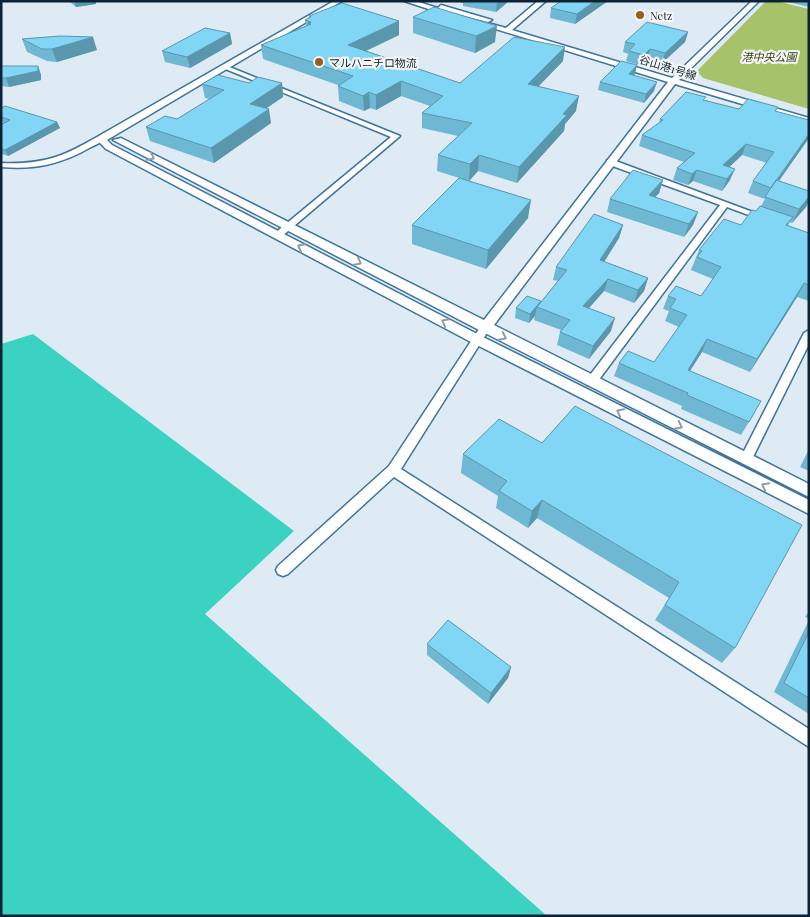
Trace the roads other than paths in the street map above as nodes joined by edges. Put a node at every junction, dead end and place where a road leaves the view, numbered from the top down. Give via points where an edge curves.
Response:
1 (339, 1) edge
2 (406, 1) edge
3 (422, 1) edge
4 (543, 1) edge
5 (756, 1) edge
6 (509, 29) junction
7 (226, 67) junction
8 (676, 78) junction
9 (809, 114) edge
10 (809, 121) edge
11 (108, 135) junction
12 (610, 162) junction
13 (1, 165) edge
14 (724, 204) junction
15 (771, 221) edge
16 (288, 226) junction
17 (278, 235) junction
18 (485, 328) junction
19 (809, 334) edge
20 (476, 339) junction
21 (591, 382) junction
22 (746, 459) junction
23 (394, 470) junction
24 (809, 490) edge
25 (809, 508) edge
26 (283, 570) dead end
27 (809, 739) edge

1 - 7 street
2 - 6 street, 谷山港1号線
3 - 6 street, 谷山港1号線
4 - 6 street
5 - 8 street
6 - 8 street, 谷山港1号線
7 - 11 street
7 - 16 street via 396,136
8 - 9 street, 谷山港1号線
8 - 10 street, 谷山港1号線
8 - 12 street
11 - 13 street via 49,164 35,167
11 -> 16 street
11 - 17 street via 102,140 108,147
12 - 14 street
12 - 18 street
14 - 15 street
14 - 21 street
16 - 17 street
16 -> 18 street
20 -> 17 street
18 - 20 street
18 -> 21 street
19 - 22 street
20 - 23 street
25 -> 20 street
21 -> 22 street
22 - 24 street
23 - 26 street
23 - 27 street

